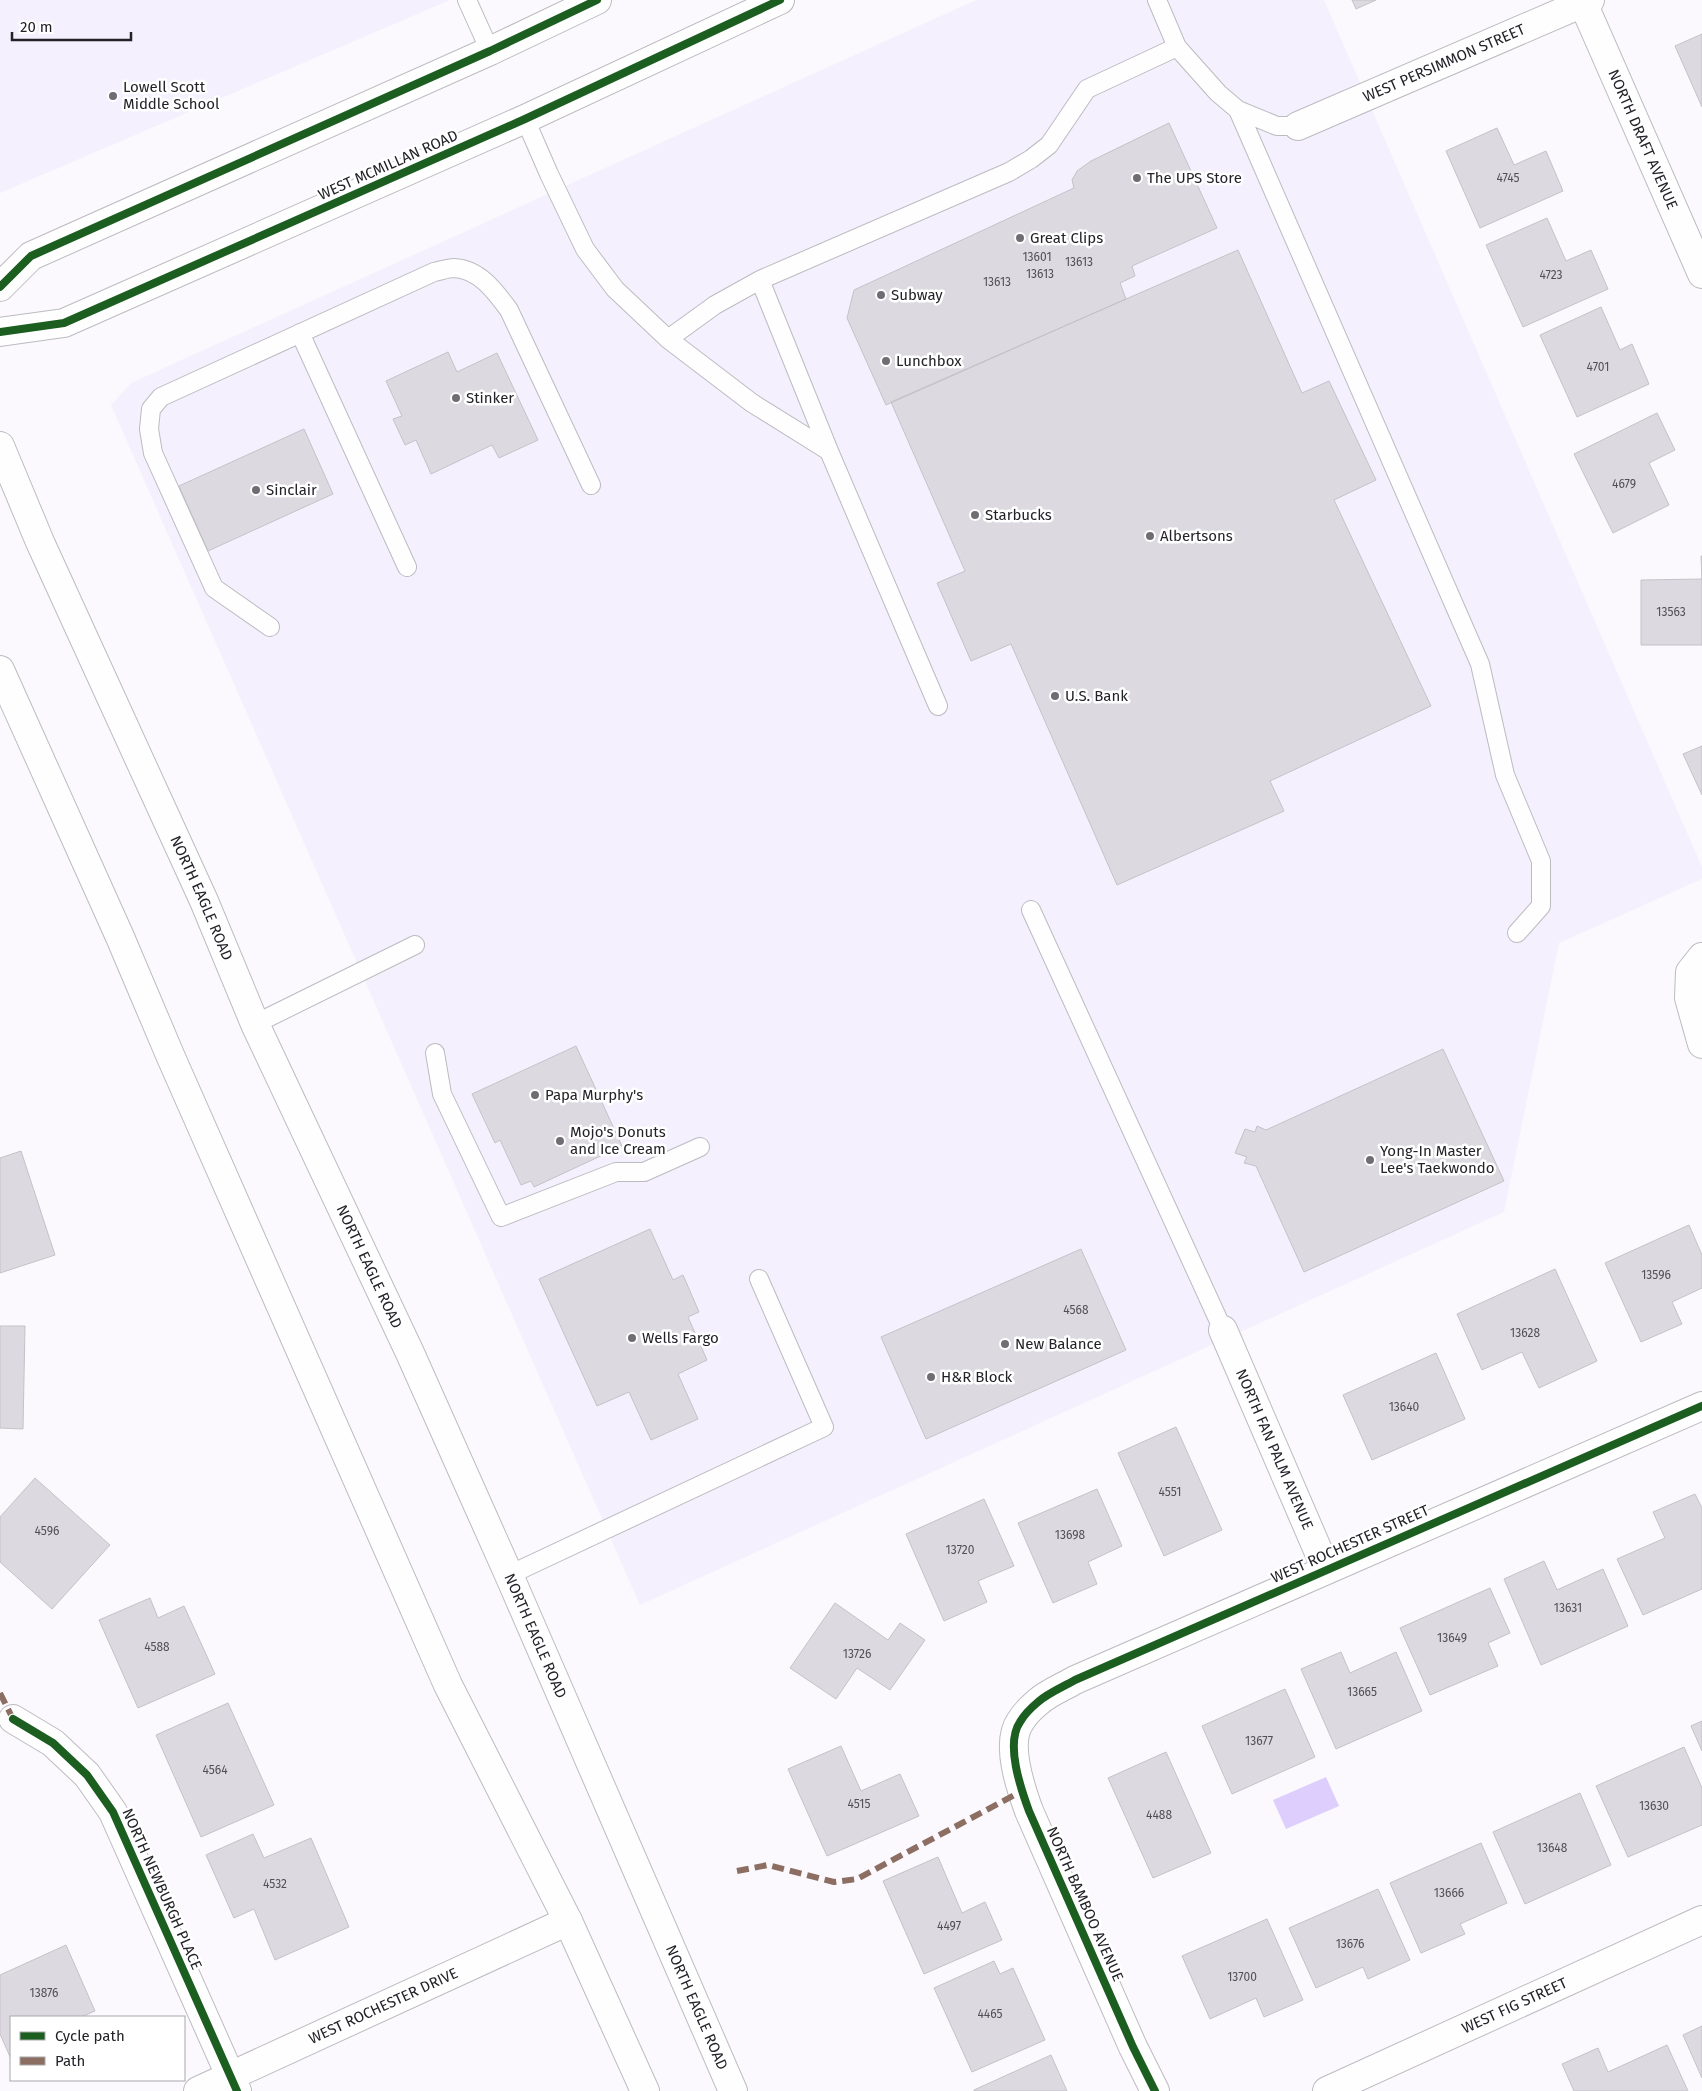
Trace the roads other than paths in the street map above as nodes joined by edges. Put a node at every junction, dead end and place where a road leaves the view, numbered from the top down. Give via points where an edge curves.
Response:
1 (467, 0) edge
2 (597, 0) edge
3 (780, 0) edge
4 (1157, 0) edge
5 (1586, 2) edge
6 (1177, 47) junction
7 (490, 51) junction
8 (1238, 110) junction
9 (525, 119) junction
10 (1298, 126) joint
11 (1702, 274) edge
12 (760, 280) junction
13 (0, 287) edge
14 (0, 332) edge
15 (300, 333) junction
16 (668, 339) junction
17 (0, 446) edge
18 (829, 451) junction
19 (591, 485) dead end
20 (406, 567) dead end
21 (270, 628) dead end
22 (0, 670) edge
23 (938, 706) dead end
24 (1031, 910) dead end
25 (1517, 933) dead end
26 (415, 946) dead end
27 (1696, 964) edge
28 (256, 1024) junction
29 (1702, 1044) edge
30 (435, 1053) dead end
31 (700, 1147) dead end
32 (759, 1279) dead end
33 (1223, 1330) joint
34 (1702, 1406) edge
35 (1326, 1569) junction
36 (509, 1575) junction
37 (13, 1719) dead end
38 (1019, 1723) joint
39 (1702, 1920) edge
40 (568, 1921) junction
41 (234, 2084) edge
42 (198, 2091) edge
43 (645, 2091) edge
44 (733, 2091) edge
45 (1155, 2091) edge
46 (1327, 2091) edge

1 - 7 lane
2 - 7 main road
3 - 9 main road, WEST MCMILLAN ROAD
4 - 6 lane
5 - 10 main road, WEST PERSIMMON STREET
5 - 11 main road, NORTH DRAFT AVENUE
6 - 8 lane via 1218,93
6 - 12 lane via 1087,89 1049,145 1009,172
7 - 13 main road via 31,256
8 - 10 lane via 1277,126
8 - 25 lane via 1480,664 1504,775 1541,861 1541,906
9 - 14 main road, WEST MCMILLAN ROAD via 64,323
9 - 16 lane via 585,248 615,289
12 - 16 lane via 715,305
12 - 18 lane
15 - 19 lane via 434,272 453,268 472,273 491,286 509,310
15 - 20 lane
15 - 21 lane via 161,397 151,409 148,429 153,453 214,588
16 - 18 lane via 752,403
17 - 28 main road, NORTH EAGLE ROAD
18 - 23 lane
22 - 40 main road via 448,1685
24 - 33 lane
26 - 28 lane
27 - 29 main road via 1689,998
28 - 36 main road, NORTH EAGLE ROAD via 410,1353
30 - 31 lane via 442,1094 501,1217 616,1172 644,1172
32 - 36 lane via 824,1427
33 - 35 main road, NORTH FAN PALM AVENUE
34 - 35 main road, WEST ROCHESTER STREET
35 - 38 main road, WEST ROCHESTER STREET via 1075,1680 1039,1701
36 - 44 main road, NORTH EAGLE ROAD
37 - 41 main road, NORTH NEWBURGH PLACE via 53,1743 87,1775 113,1812
38 - 45 main road, NORTH BAMBOO AVENUE via 1014,1740 1018,1781 1029,1811
39 - 46 main road, WEST FIG STREET
40 - 41 main road, WEST ROCHESTER DRIVE
40 - 43 main road
41 - 42 main road, WEST ROCHESTER DRIVE

